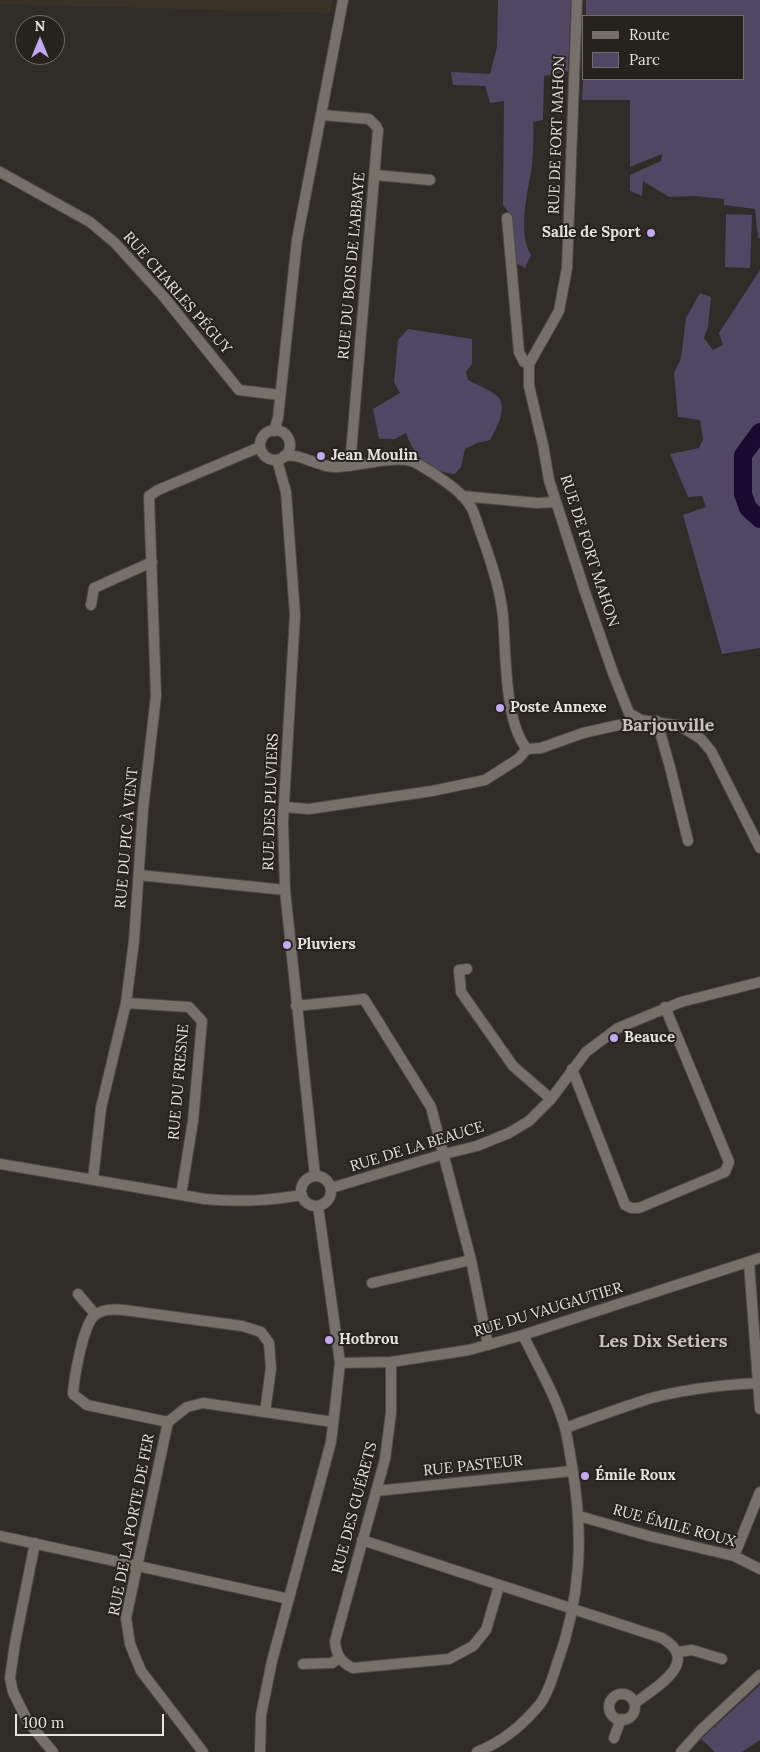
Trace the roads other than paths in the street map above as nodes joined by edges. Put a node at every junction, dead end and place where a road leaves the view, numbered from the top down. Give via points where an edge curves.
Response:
1 (343, 0) edge
2 (577, 0) edge
3 (322, 115) junction
4 (0, 172) edge
5 (375, 175) junction
6 (430, 180) dead end
7 (506, 218) dead end
8 (530, 364) junction
9 (280, 395) junction
10 (274, 430) junction
11 (260, 446) junction
12 (280, 458) junction
13 (350, 466) junction
14 (462, 496) junction
15 (556, 502) junction
16 (152, 562) junction
17 (91, 605) dead end
18 (641, 720) junction
19 (657, 721) junction
20 (527, 749) junction
21 (284, 807) junction
22 (688, 841) dead end
23 (760, 848) edge
24 (139, 875) junction
25 (285, 890) junction
26 (467, 969) dead end
27 (760, 982) edge
28 (126, 1002) junction
29 (296, 1006) junction
30 (665, 1007) junction
31 (572, 1069) junction
32 (551, 1099) junction
33 (444, 1154) junction
34 (0, 1164) edge
35 (316, 1176) junction
36 (93, 1179) junction
37 (331, 1188) junction
38 (181, 1195) junction
39 (302, 1195) junction
40 (318, 1206) junction
41 (760, 1258) edge
42 (471, 1260) junction
43 (749, 1263) junction
44 (372, 1283) dead end
45 (78, 1294) dead end
46 (95, 1314) junction
47 (523, 1336) junction
48 (488, 1345) junction
49 (391, 1362) junction
50 (340, 1363) junction
51 (758, 1383) junction
52 (760, 1409) edge
53 (265, 1412) junction
54 (168, 1422) junction
55 (333, 1422) junction
56 (565, 1428) junction
57 (572, 1471) junction
58 (376, 1491) junction
59 (760, 1492) edge
60 (579, 1516) junction
61 (0, 1536) edge
62 (362, 1540) junction
63 (35, 1543) junction
64 (734, 1556) junction
65 (137, 1564) junction
66 (760, 1569) edge
67 (499, 1586) junction
68 (289, 1598) junction
69 (574, 1610) junction
70 (678, 1652) junction
71 (339, 1658) junction
72 (722, 1659) dead end
73 (303, 1664) dead end
74 (760, 1675) edge
75 (635, 1703) junction
76 (621, 1719) junction
77 (614, 1738) dead end
78 (495, 1749) edge
79 (53, 1752) edge
80 (203, 1752) edge
81 (260, 1752) edge
82 (477, 1752) edge
83 (681, 1752) edge

1 - 3 street
2 - 8 street, RUE DE FORT MAHON via 567,268 559,311
3 - 5 street, RUE DU BOIS DE L'ABBAYE via 369,119 376,126
3 - 9 street via 297,240
4 - 9 street, RUE CHARLES PÉGUY via 90,222 115,242 239,390
5 - 6 street
5 - 13 street, RUE DU BOIS DE L'ABBAYE
7 - 8 street via 519,352 524,362
8 - 15 street, RUE DE FORT MAHON via 529,386
9 - 10 street
10 - 11 street via 265,434
10 - 12 street via 283,433 288,440 289,449
11 - 12 street via 268,458
11 - 16 street, RUE DU PIC À VENT via 149,496
12 - 13 street via 294,455 320,465
12 - 21 street, RUE DES PLUVIERS via 286,492 295,615
13 - 14 street via 412,461 451,485
14 - 15 street
14 - 20 street via 471,507 498,587 511,707 521,742
15 - 18 street, RUE DE FORT MAHON via 613,673 629,713
16 - 17 street via 94,588
16 - 24 street, RUE DU PIC À VENT via 156,696
18 - 19 street
18 - 20 street
19 - 22 street
19 - 23 street via 680,726 701,738 711,751
20 - 21 street via 485,780 309,809
21 - 25 street, RUE DES PLUVIERS
24 - 25 street
24 - 28 street, RUE DU PIC À VENT
25 - 29 street, RUE DES PLUVIERS
26 - 32 street via 459,970 461,992 513,1066
27 - 30 street, RUE DE LA BEAUCE
28 - 36 street, RUE DU PIC À VENT via 101,1108
28 - 38 street, RUE DU FRESNE via 189,1008 202,1021 193,1121
29 - 33 street via 364,999 431,1107
29 - 35 street, RUE DES PLUVIERS
30 - 31 street, RUE DE LA BEAUCE via 618,1028 586,1052
30 - 31 street via 729,1162 725,1172 639,1208 625,1205
31 - 32 street, RUE DE LA BEAUCE
32 - 33 street, RUE DE LA BEAUCE via 529,1121 509,1133 477,1146
33 - 37 street, RUE DE LA BEAUCE
33 - 42 street
34 - 36 street
35 - 37 street via 325,1179
35 - 39 street via 303,1183
36 - 38 street
37 - 40 street via 330,1197
38 - 39 street via 239,1202
39 - 40 street via 309,1204
40 - 50 street
41 - 43 street, RUE DU VAUGAUTIER
42 - 44 street
42 - 48 street
43 - 47 street, RUE DU VAUGAUTIER
43 - 51 street
45 - 46 street
46 - 53 street via 111,1309 124,1310 242,1326 261,1332 269,1343 271,1368
46 - 54 street via 88,1325 73,1394 87,1405
47 - 48 street, RUE DU VAUGAUTIER
47 - 56 street
48 - 49 street, RUE DU VAUGAUTIER
49 - 50 street, RUE DU VAUGAUTIER
49 - 58 street, RUE DES GUÉRETS via 391,1412
50 - 55 street
51 - 52 street
51 - 56 street via 690,1390 649,1399
53 - 54 street, RUE DE LA PORTE DE FER via 203,1404 187,1407
53 - 55 street, RUE DE LA PORTE DE FER
54 - 65 street, RUE DE LA PORTE DE FER
55 - 68 street via 331,1442
56 - 57 street
57 - 58 street, RUE PASTEUR
57 - 60 street
58 - 62 street, RUE DES GUÉRETS
59 - 64 street
60 - 64 street, RUE ÉMILE ROUX
60 - 69 street
61 - 63 street
62 - 67 street
62 - 71 street, RUE DES GUÉRETS via 335,1640
63 - 65 street
63 - 79 street via 10,1678 13,1692 28,1722
64 - 66 street, RUE ÉMILE ROUX
65 - 68 street
65 - 80 street, RUE DE LA PORTE DE FER via 126,1618 130,1644 141,1671
67 - 69 street
67 - 71 street via 486,1630 473,1646 449,1658 353,1668
68 - 81 street via 261,1715
69 - 70 street via 662,1638
69 - 78 street via 541,1703
70 - 72 street via 692,1650
70 - 75 street via 677,1666
71 - 73 street via 332,1663
74 - 83 street
75 - 76 street via 631,1716
75 - 76 street via 623,1694 612,1699 610,1711
76 - 77 street
78 - 82 street

